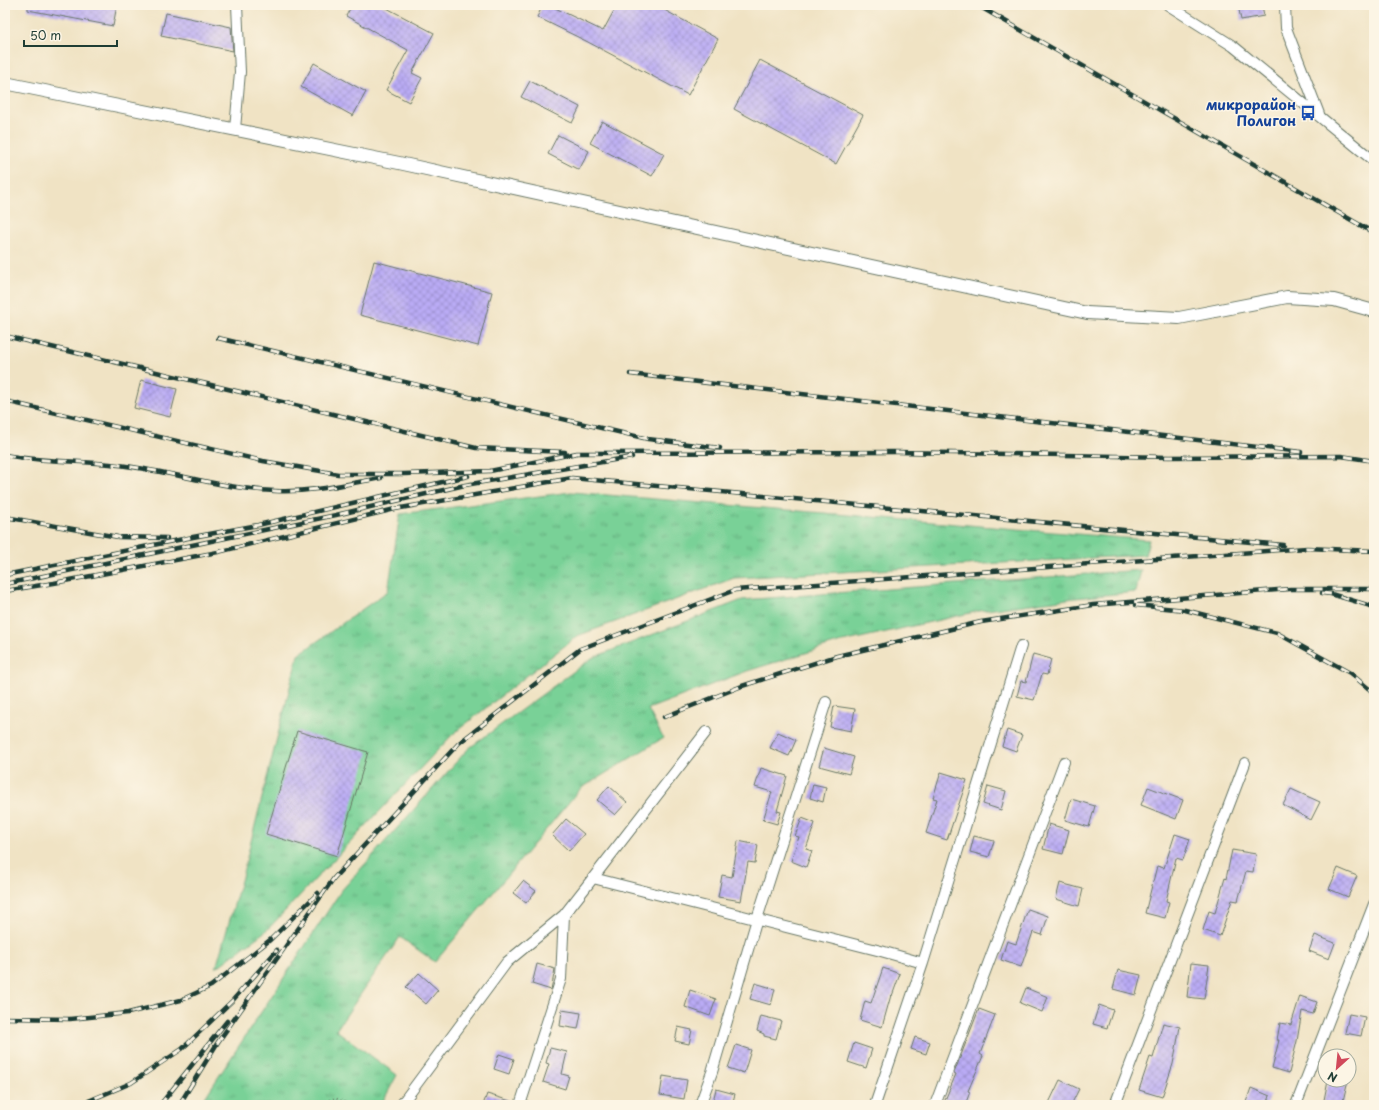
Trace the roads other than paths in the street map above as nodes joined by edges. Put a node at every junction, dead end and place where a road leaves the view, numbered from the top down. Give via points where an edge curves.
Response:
1 (236, 5) edge
2 (1168, 5) edge
3 (1284, 5) edge
4 (5, 83) edge
5 (1320, 116) junction
6 (235, 129) junction
7 (1374, 161) edge
8 (1374, 311) edge
9 (1021, 646) dead end
10 (826, 702) dead end
11 (706, 732) dead end
12 (1064, 762) dead end
13 (1245, 763) dead end
14 (593, 878) junction
15 (1374, 904) edge
16 (564, 916) junction
17 (757, 919) junction
18 (923, 963) junction
19 (401, 1105) edge
20 (520, 1105) edge
21 (700, 1105) edge
22 (875, 1105) edge
23 (935, 1105) edge
24 (1115, 1105) edge
25 (1296, 1105) edge

1 - 6 street via 240,72
2 - 5 street via 1233,46
3 - 5 street via 1286,28
4 - 6 street
5 - 7 street
6 - 8 street via 1087,313 1179,318 1287,297 1334,300
9 - 18 street
10 - 17 street
11 - 14 street
12 - 23 street
13 - 24 street
14 - 16 street
14 - 17 street
15 - 25 street
16 - 19 street via 507,962
16 - 20 street via 561,979
17 - 18 street
17 - 21 street
18 - 22 street

